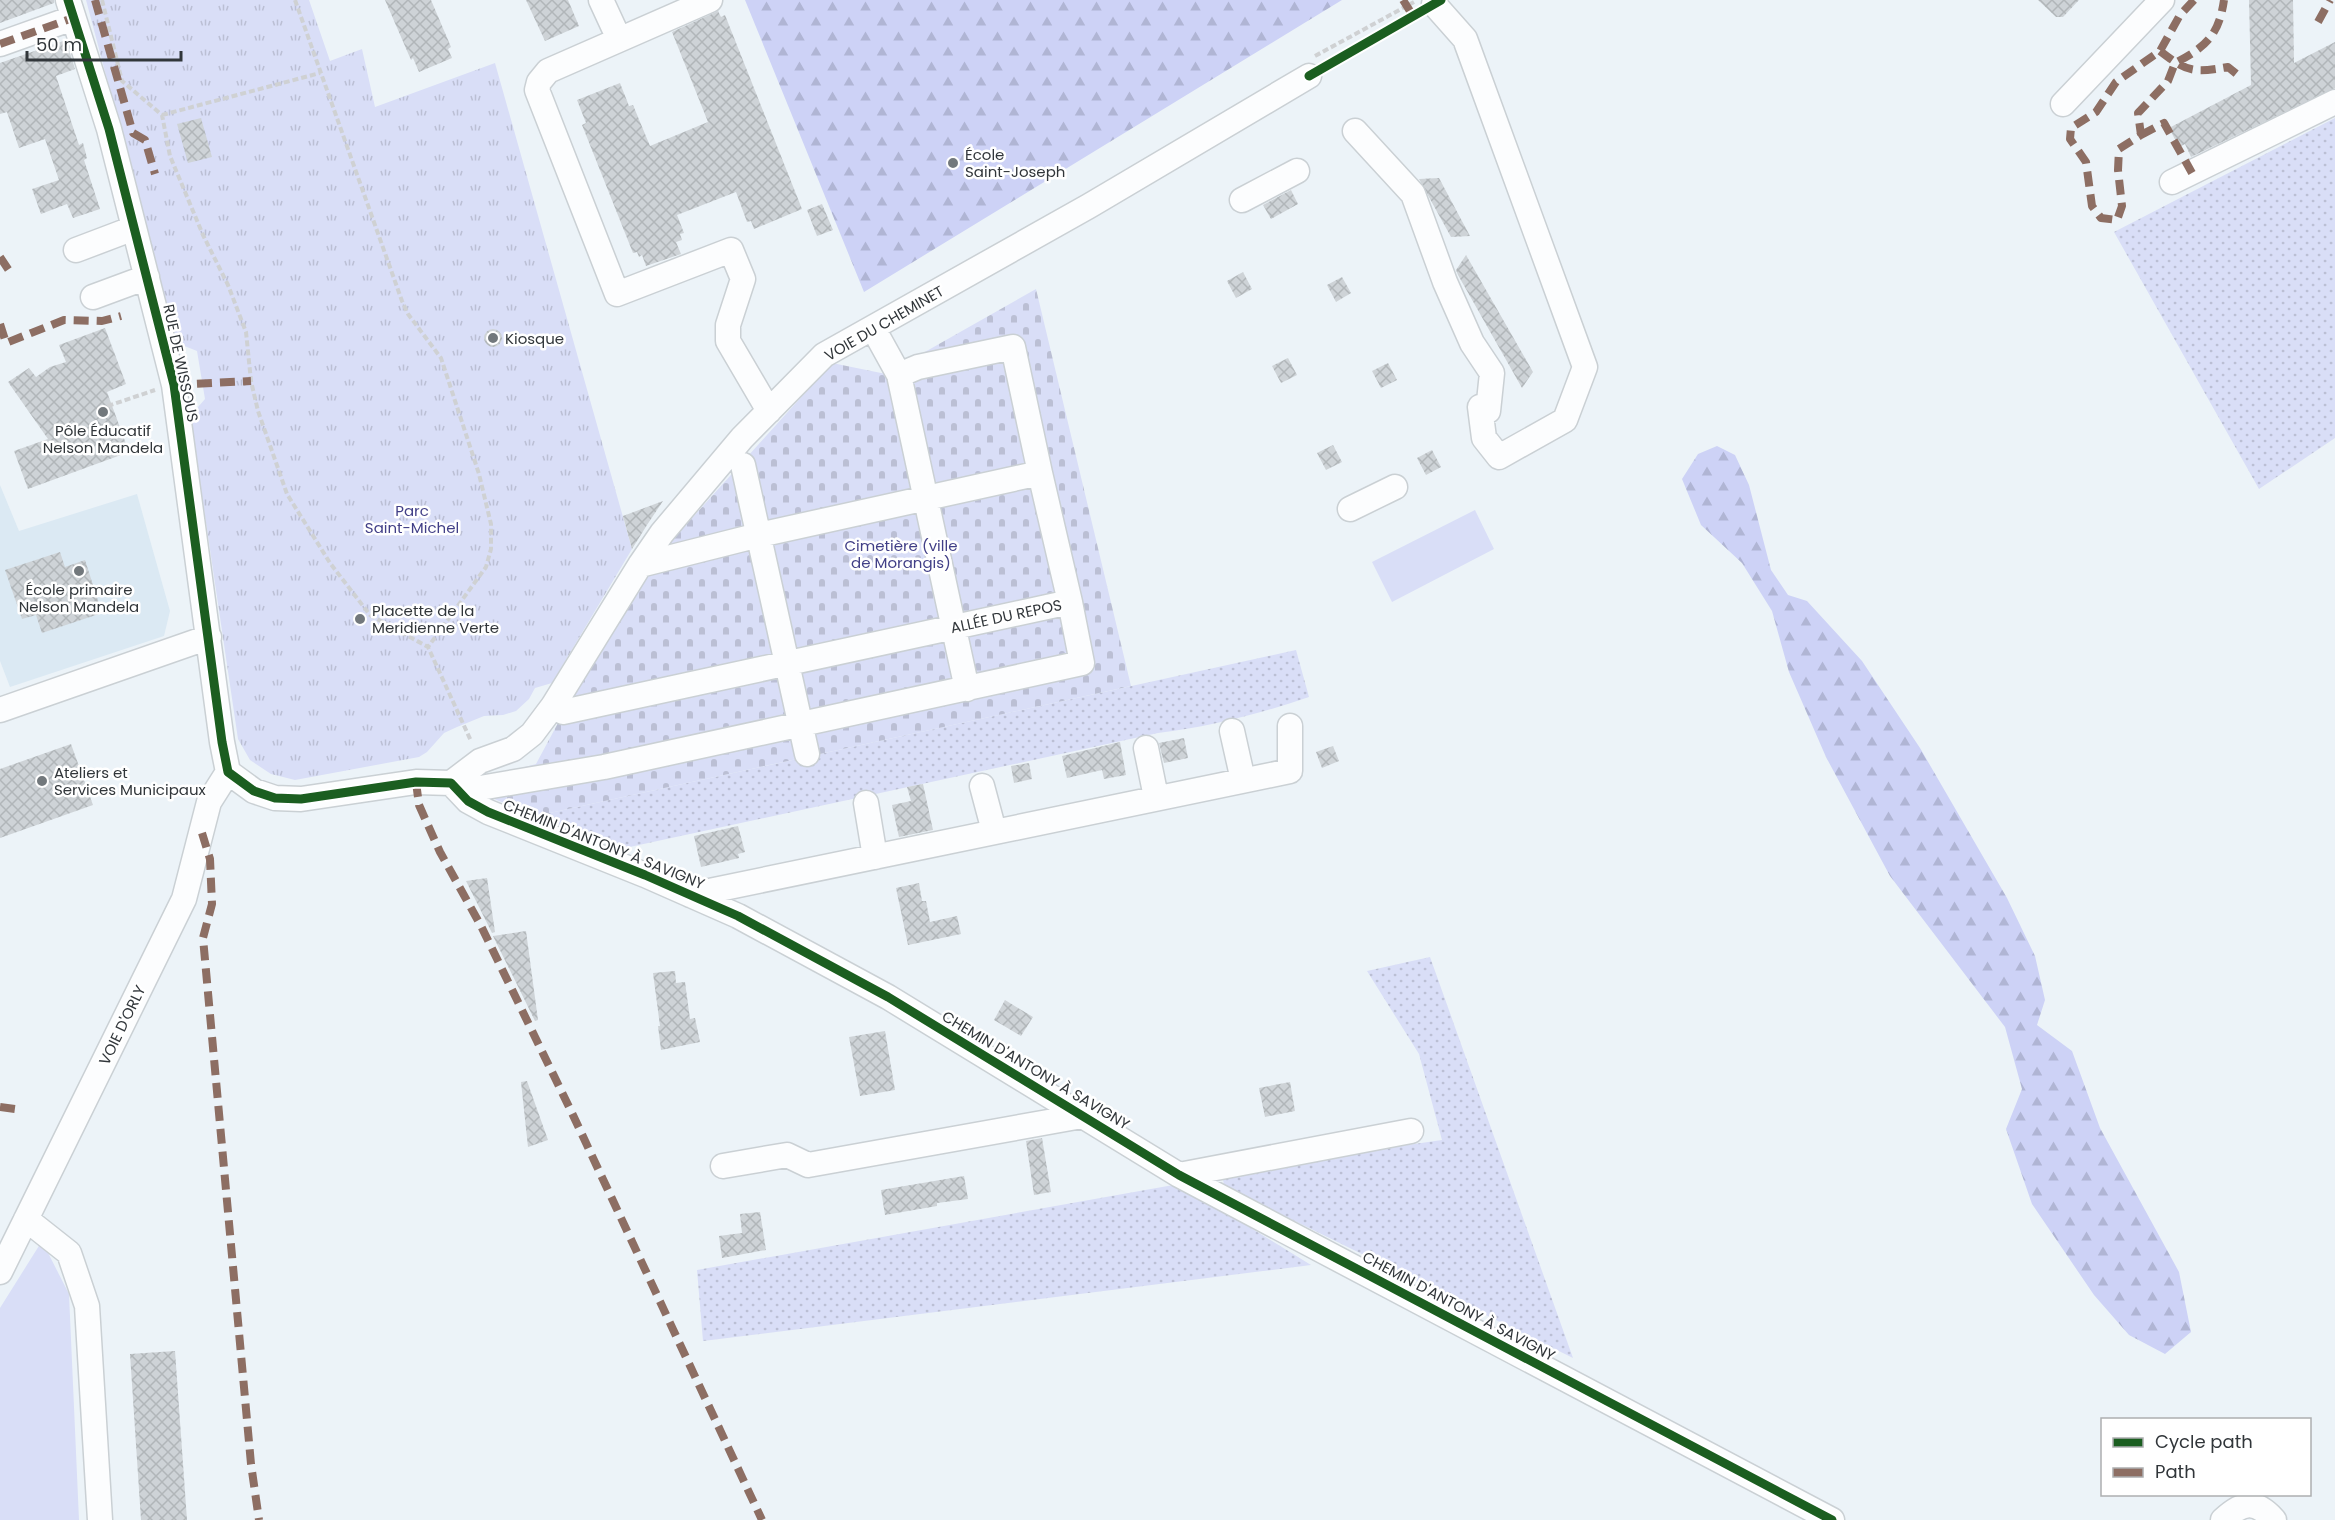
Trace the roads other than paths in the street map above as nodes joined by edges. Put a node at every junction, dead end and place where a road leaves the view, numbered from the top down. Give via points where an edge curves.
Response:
1 (710, 0) edge
2 (2163, 0) edge
3 (1434, 4) dead end
4 (71, 9) edge
5 (610, 20) edge
6 (0, 44) edge
7 (1309, 76) dead end
8 (2335, 102) edge
9 (2063, 104) dead end
10 (1355, 131) dead end
11 (1297, 171) dead end
12 (2172, 182) dead end
13 (1242, 200) dead end
14 (134, 228) junction
15 (76, 250) dead end
16 (147, 277) junction
17 (93, 297) dead end
18 (873, 328) junction
19 (899, 375) junction
20 (770, 411) junction
21 (743, 465) dead end
22 (1040, 473) junction
23 (1395, 487) dead end
24 (926, 499) junction
25 (1350, 509) dead end
26 (759, 535) junction
27 (640, 565) junction
28 (1070, 602) junction
29 (954, 627) junction
30 (209, 637) junction
31 (787, 664) junction
32 (967, 688) junction
33 (553, 706) junction
34 (0, 710) edge
35 (801, 725) junction
36 (1290, 726) dead end
37 (1232, 731) dead end
38 (1146, 748) dead end
39 (807, 754) dead end
40 (228, 772) junction
41 (1243, 780) junction
42 (451, 783) junction
43 (982, 786) dead end
44 (1156, 798) junction
45 (470, 802) junction
46 (866, 804) dead end
47 (994, 831) junction
48 (875, 857) junction
49 (690, 895) junction
50 (1082, 1116) junction
51 (1411, 1131) dead end
52 (723, 1166) dead end
53 (1179, 1174) junction
54 (27, 1219) junction
55 (0, 1272) edge
56 (100, 1520) edge
57 (1832, 1520) edge
58 (2223, 1520) edge
59 (2274, 1520) edge

1 - 5 street
2 - 9 street
3 - 10 street via 1466,39 1585,366 1565,420 1499,457 1484,438 1484,409 1492,373 1467,333 1413,194
4 - 6 street
4 - 14 street, RUE DE WISSOUS via 99,91
5 - 20 street via 548,71 537,90 617,294 732,250 743,279 728,325 728,341
7 - 18 street, VOIE DU CHEMINET
8 - 12 street
11 - 13 street
14 - 15 street
14 - 16 street, RUE DE WISSOUS
16 - 17 street
16 - 30 street, RUE DE WISSOUS via 174,385
18 - 19 street
18 - 20 street, VOIE DU CHEMINET via 824,355
19 - 22 street, ALLÉE DU REPOS via 918,367 1013,347
19 - 24 street
20 - 27 street, VOIE DU CHEMINET via 687,501
21 - 26 street
22 - 24 street
22 - 28 street, ALLÉE DU REPOS
23 - 25 street
24 - 26 street
24 - 29 street
26 - 27 street
26 - 31 street
27 - 33 street, VOIE DU CHEMINET
28 - 29 street, ALLÉE DU REPOS
28 - 32 street via 1082,663
29 - 31 street, ALLÉE DU REPOS
29 - 32 street
30 - 34 street
30 - 40 street, RUE DE WISSOUS
31 - 33 street, ALLÉE DU REPOS via 563,712
31 - 35 street
32 - 35 street
33 - 42 street, VOIE DU CHEMINET via 524,742 480,761
35 - 39 street
35 - 45 street via 603,767 480,788
36 - 41 street via 1290,771
37 - 41 street
38 - 44 street
40 - 42 street via 254,791 275,798 302,799 416,782
40 - 54 street, VOIE D'ORLY via 209,801 184,899
41 - 44 street
42 - 45 street, CHEMIN D'ANTONY À SAVIGNY
43 - 47 street
44 - 47 street
45 - 49 street, CHEMIN D'ANTONY À SAVIGNY
46 - 48 street
47 - 48 street
48 - 49 street
49 - 50 street, CHEMIN D'ANTONY À SAVIGNY via 738,916 888,997
50 - 52 street via 808,1165 787,1155
50 - 53 street, CHEMIN D'ANTONY À SAVIGNY
51 - 53 street
53 - 57 street, CHEMIN D'ANTONY À SAVIGNY
54 - 55 street, VOIE D'ORLY
54 - 56 street via 69,1253 87,1306
58 - 59 street via 2238,1509 2253,1505

